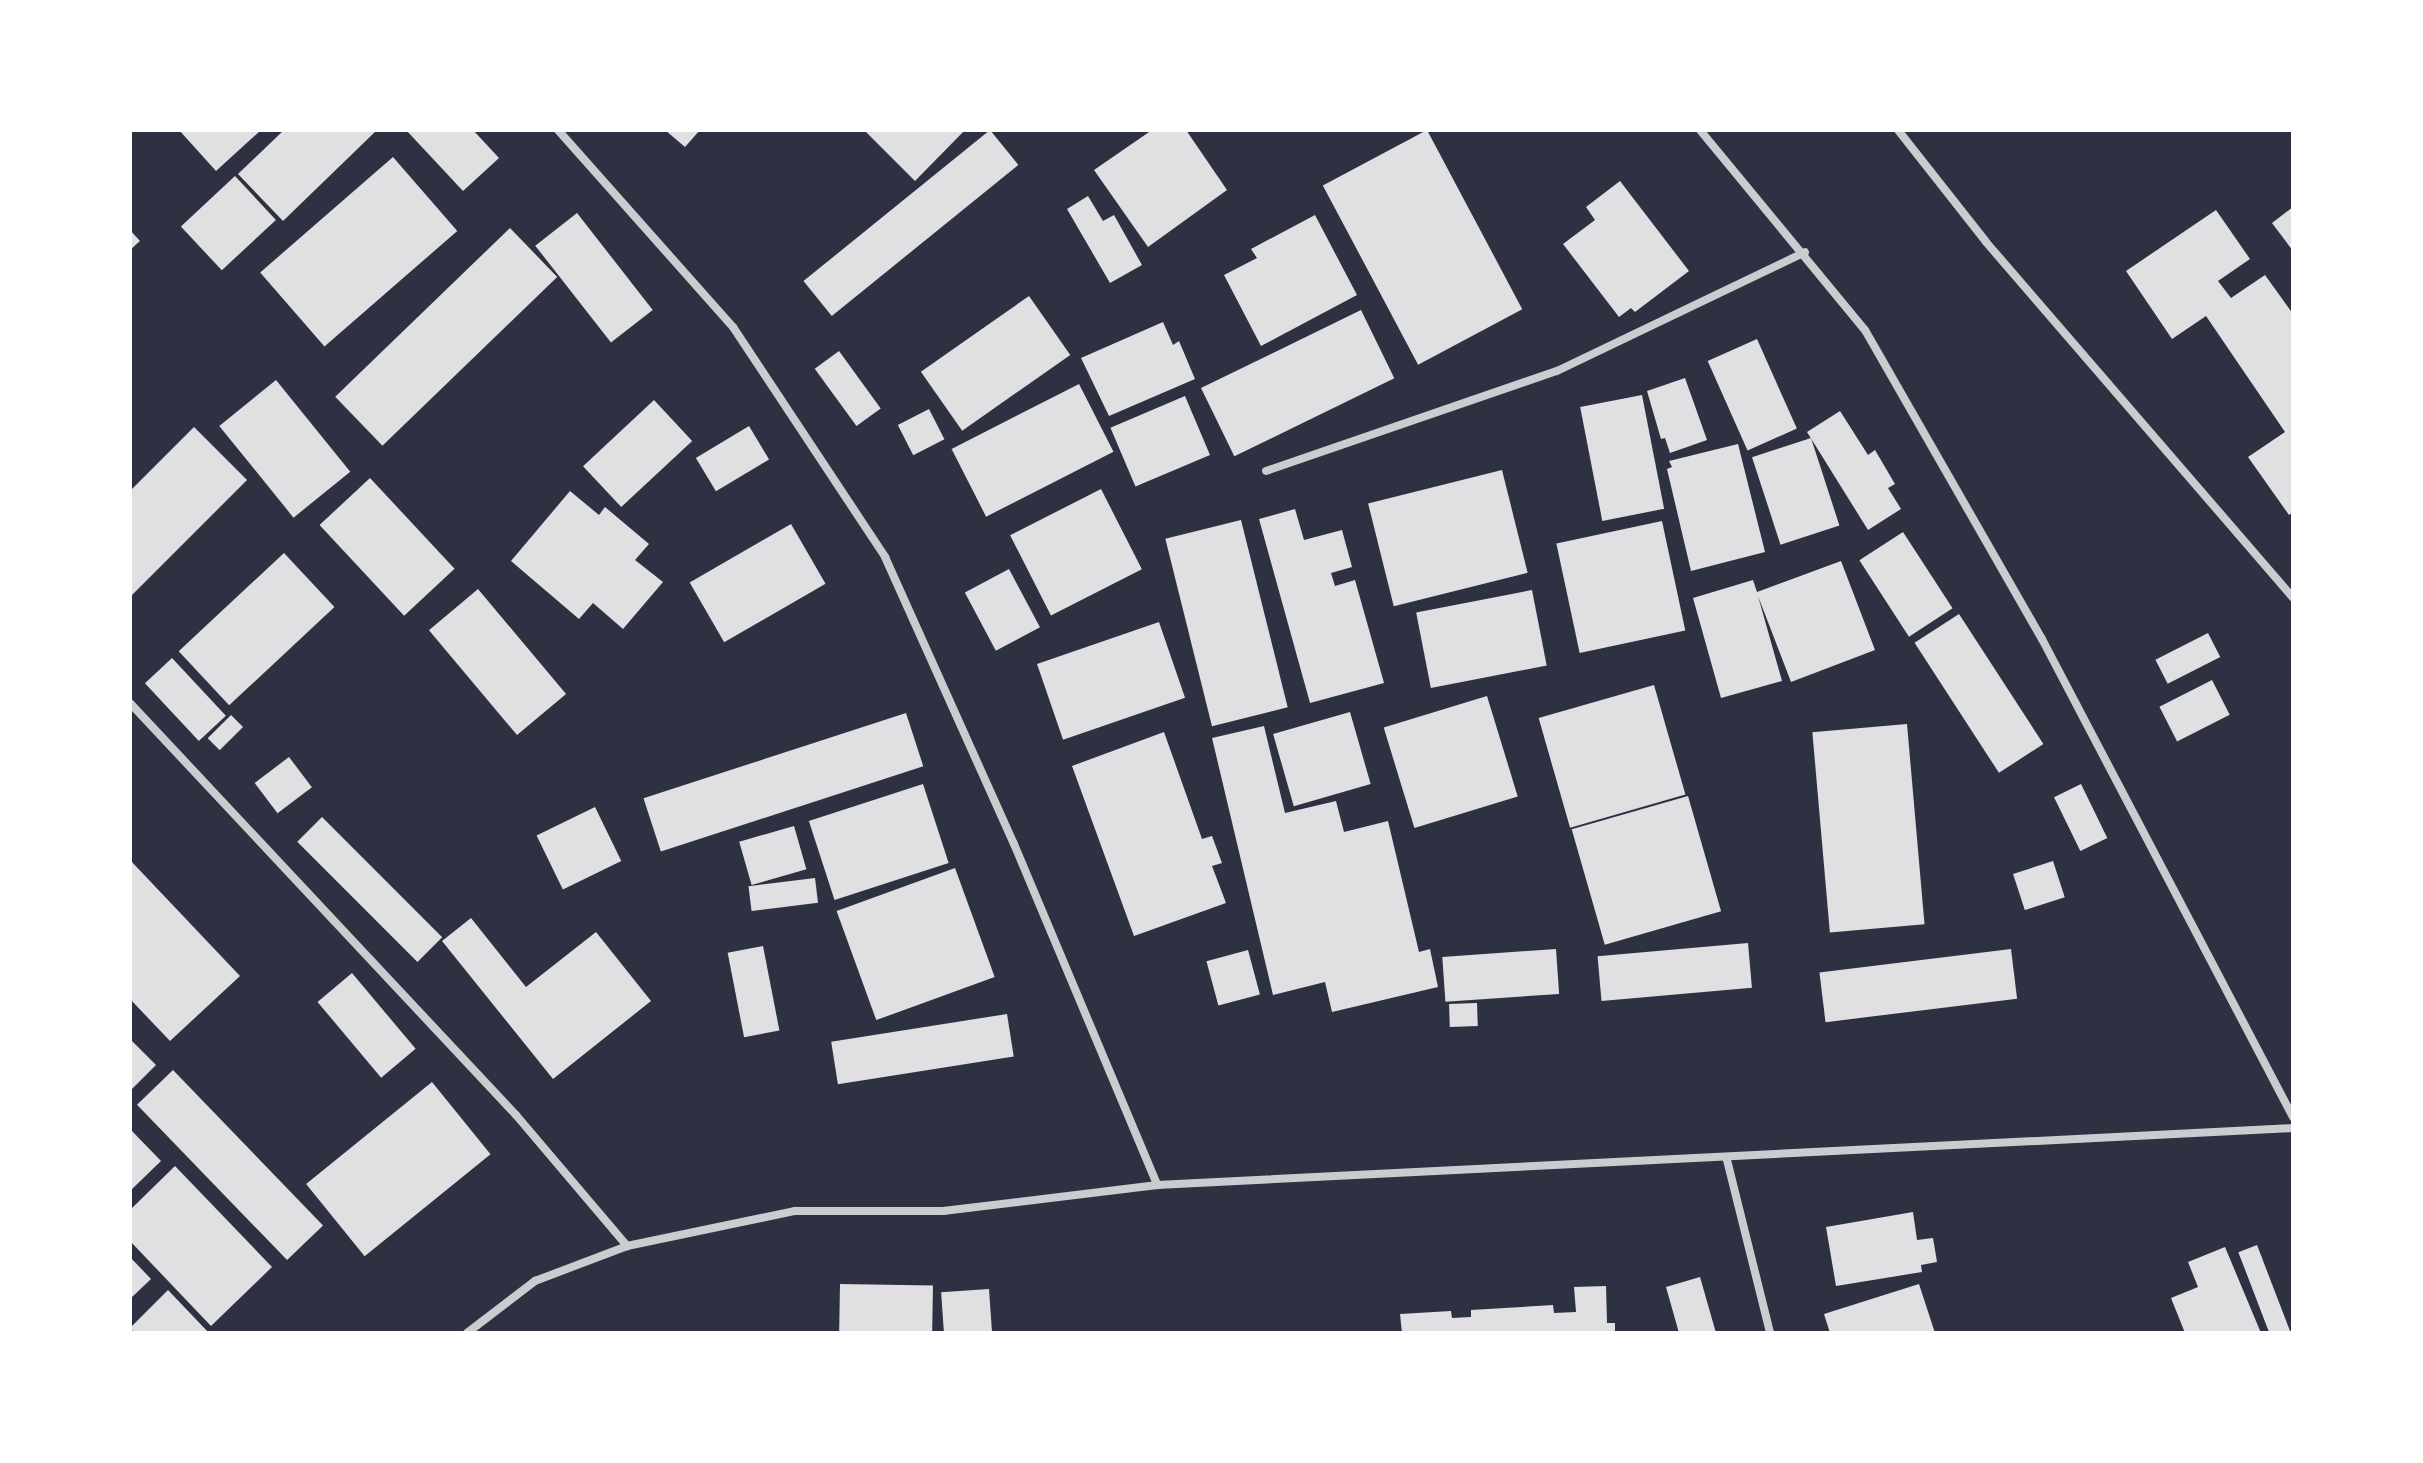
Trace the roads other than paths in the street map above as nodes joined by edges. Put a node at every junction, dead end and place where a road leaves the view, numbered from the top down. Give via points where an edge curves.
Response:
1 (558, 130) edge
2 (1700, 130) edge
3 (1898, 130) edge
4 (1805, 252) junction
5 (1266, 471) dead end
6 (2293, 598) edge
7 (130, 703) edge
8 (2293, 1117) edge
9 (2293, 1128) edge
10 (1727, 1160) junction
11 (1157, 1185) junction
12 (627, 1246) junction
13 (467, 1333) edge
14 (1770, 1333) edge

1 - 11 street via 733,327 885,557 1014,844
2 - 4 street
3 - 6 street via 1986,242
4 - 5 street via 1557,371
4 - 8 street via 1865,330 2042,639
7 - 12 street via 505,1103
9 - 10 street
10 - 11 street
10 - 14 street
11 - 12 street via 943,1211 795,1211
12 - 13 street via 535,1281

